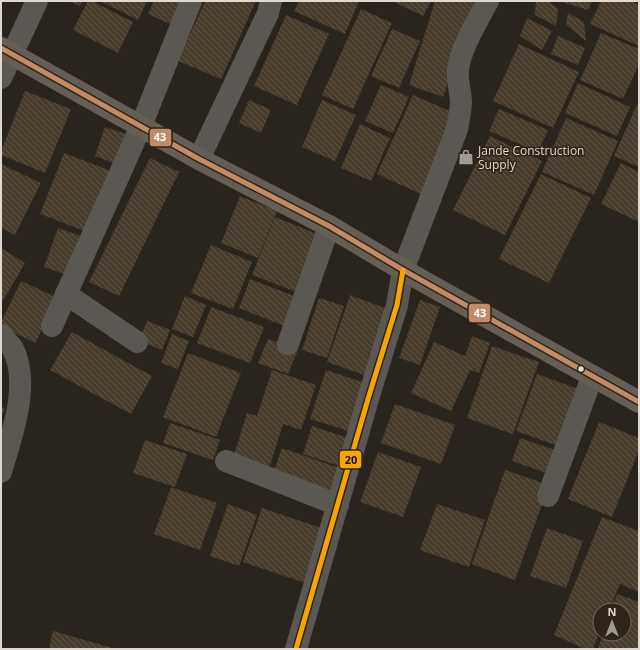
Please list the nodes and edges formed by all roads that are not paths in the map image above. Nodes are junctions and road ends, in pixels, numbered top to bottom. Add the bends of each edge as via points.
1 (37, 1) edge
2 (192, 1) edge
3 (271, 1) edge
4 (488, 1) edge
5 (7, 51) edge
6 (1, 78) edge
7 (141, 126) junction
8 (200, 159) junction
9 (329, 226) junction
10 (403, 270) junction
11 (66, 294) junction
12 (52, 326) dead end
13 (1, 335) edge
14 (137, 342) dead end
15 (288, 344) dead end
16 (592, 377) junction
17 (639, 402) edge
18 (226, 461) dead end
19 (1, 472) edge
20 (548, 496) dead end
21 (338, 505) junction
22 (296, 649) edge

1 - 5 street
2 - 7 street
3 - 8 street via 268,13
4 - 10 street via 461,55 458,69 461,100 457,129
5 - 6 street
5 - 7 main road
7 - 8 main road
7 - 11 street
8 - 9 main road
9 - 10 main road
9 - 15 street
10 - 16 main road
10 - 21 street via 397,305
11 - 12 street
11 - 14 street
13 - 19 street via 12,349 18,365 20,385
16 - 17 main road
16 - 20 street
18 - 21 street
21 - 22 street

